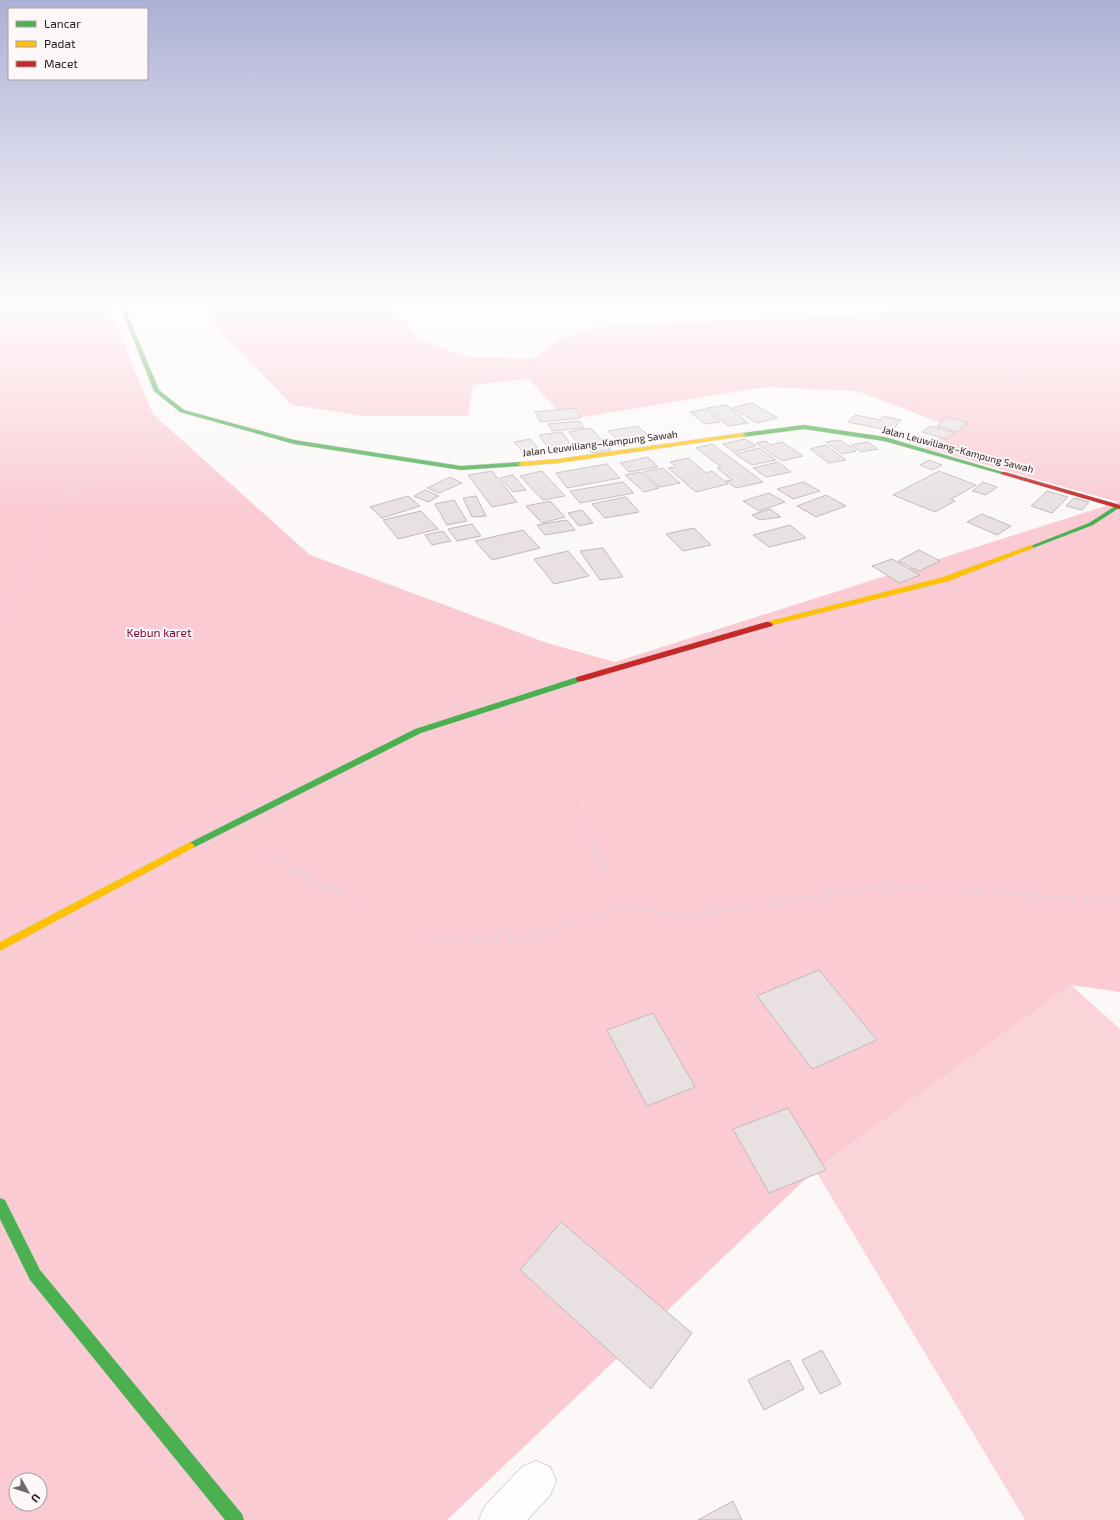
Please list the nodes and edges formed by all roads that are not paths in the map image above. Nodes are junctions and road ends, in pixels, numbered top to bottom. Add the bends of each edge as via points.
1 (149, 372) edge
2 (1118, 507) edge
3 (0, 947) edge
4 (0, 1205) edge
5 (536, 1481) dead end
6 (236, 1520) edge
7 (499, 1520) edge

1 - 2 main road, Jalan Leuwiliang–Kampung Sawah via 157,391 182,411 294,442 461,468 558,461 804,427 885,439
2 - 3 main road via 1091,524 946,579 800,615 580,679 418,731 216,832
4 - 6 main road via 35,1275
5 - 7 street

